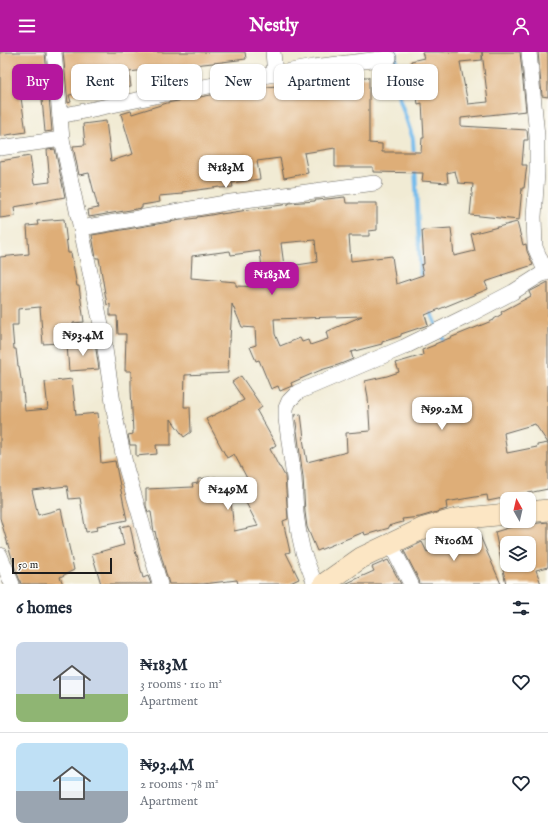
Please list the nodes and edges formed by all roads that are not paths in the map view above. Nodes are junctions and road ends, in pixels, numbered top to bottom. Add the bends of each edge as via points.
1 (54, 52) edge
2 (273, 52) edge
3 (529, 52) edge
4 (389, 58) dead end
5 (274, 64) edge
6 (338, 64) edge
7 (274, 74) edge
8 (60, 116) junction
9 (62, 139) junction
10 (0, 148) edge
11 (375, 183) dead end
12 (81, 228) junction
13 (547, 273) edge
14 (548, 510) edge
15 (536, 511) edge
16 (500, 515) edge
17 (390, 543) junction
18 (0, 555) edge
19 (12, 584) edge
20 (160, 584) edge
21 (315, 584) edge
22 (324, 584) edge
23 (411, 584) edge

1 - 8 street
2 - 5 street
3 - 13 street via 537,136 535,247
4 - 6 street
7 - 8 street
8 - 9 street
9 - 10 street
9 - 12 street
11 - 12 street via 230,202
12 - 20 street via 102,329 126,468
13 - 21 street via 404,347 298,392 289,401 286,419 296,513 303,552
14 - 15 street
16 - 17 street via 456,519 424,528
17 - 22 street via 361,558
17 - 23 street
18 - 19 street

